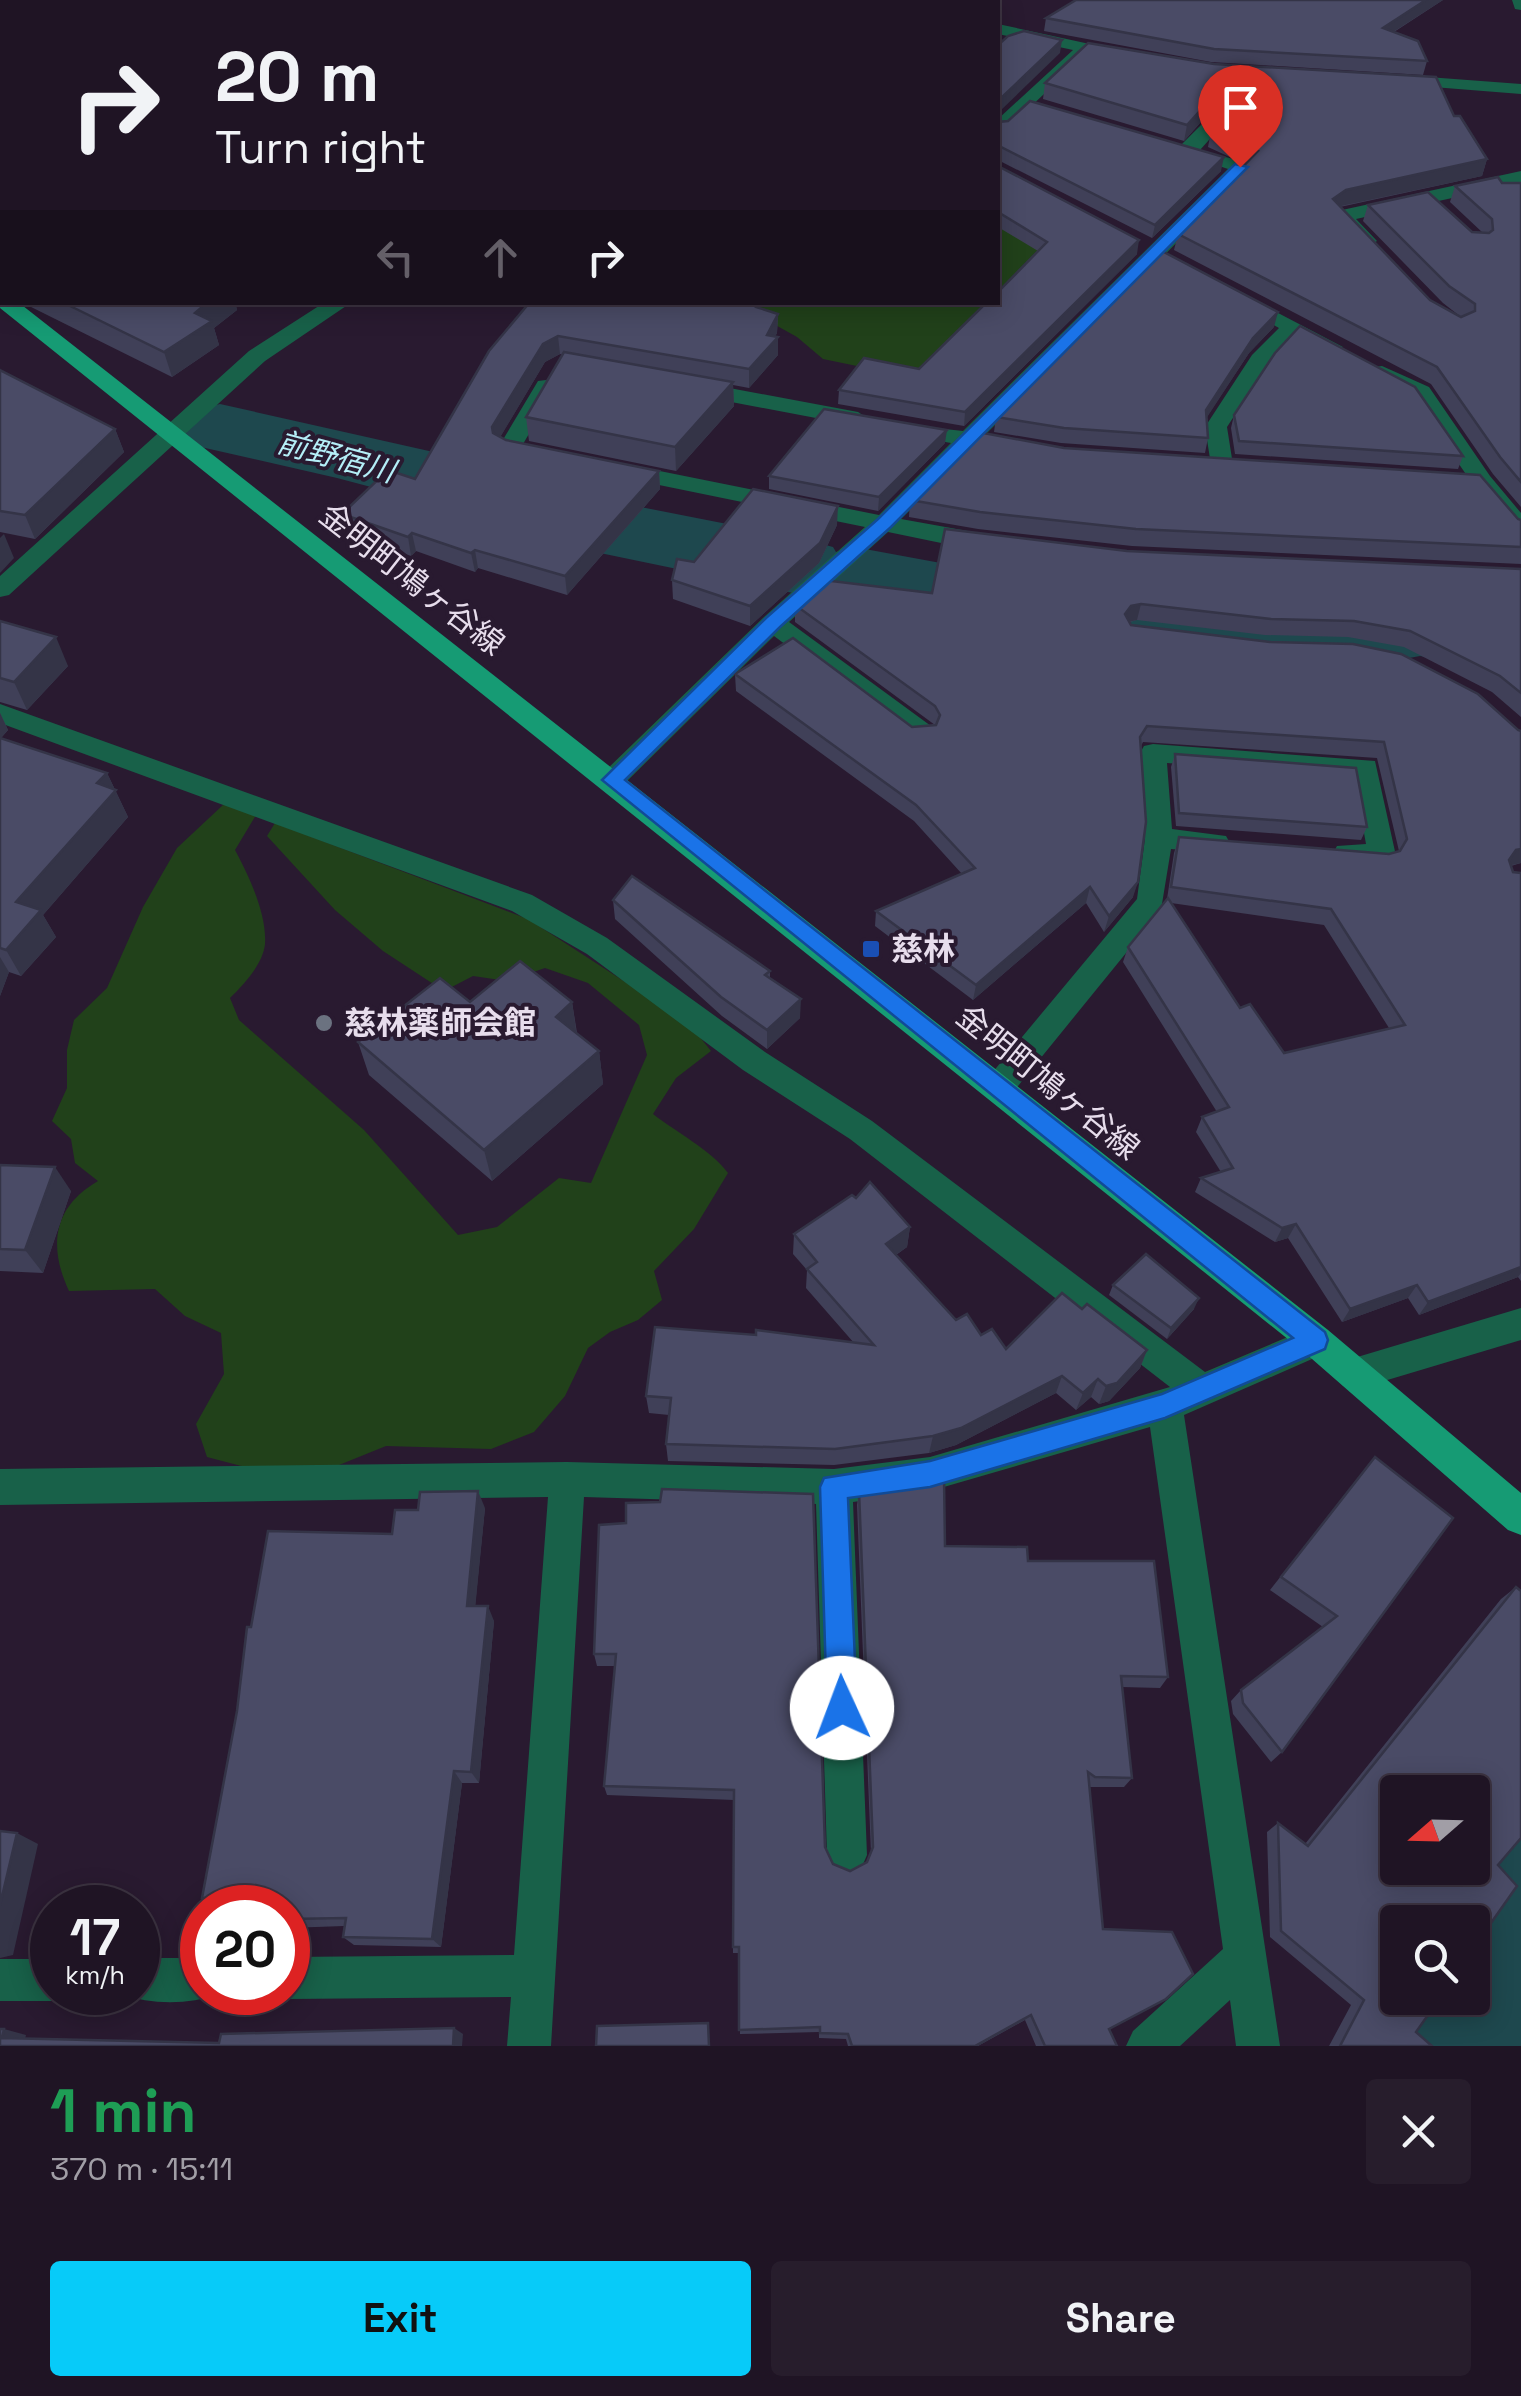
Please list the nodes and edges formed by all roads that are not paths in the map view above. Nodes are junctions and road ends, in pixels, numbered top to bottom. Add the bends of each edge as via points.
1 (1049, 17) edge
2 (1000, 29) edge
3 (1019, 34) junction
4 (1000, 45) edge
5 (1080, 49) junction
6 (1136, 58) edge
7 (1384, 80) edge
8 (1521, 89) edge
9 (1234, 103) edge
10 (1000, 127) edge
11 (1521, 178) edge
12 (1428, 198) junction
13 (1452, 220) edge
14 (1381, 256) edge
15 (1223, 290) edge
16 (8, 305) edge
17 (329, 305) edge
18 (304, 311) edge
19 (1292, 326) junction
20 (560, 364) edge
21 (675, 385) edge
22 (169, 433) junction
23 (965, 439) junction
24 (1042, 451) edge
25 (565, 459) edge
26 (1222, 465) edge
27 (603, 466) edge
28 (1445, 479) edge
29 (1500, 492) edge
30 (884, 523) junction
31 (1521, 528) edge
32 (1001, 542) edge
33 (14, 546) dead end
34 (40, 552) junction
35 (0, 589) edge
36 (773, 622) junction
37 (0, 713) edge
38 (922, 733) edge
39 (612, 780) junction
40 (1160, 838) junction
41 (1252, 846) edge
42 (1326, 852) edge
43 (998, 1088) junction
44 (1521, 1324) edge
45 (1316, 1340) junction
46 (1354, 1374) junction
47 (1201, 1390) junction
48 (1165, 1406) junction
49 (567, 1479) junction
50 (0, 1487) edge
51 (834, 1487) junction
52 (1521, 1517) edge
53 (847, 1855) dead end
54 (1245, 1958) junction
55 (532, 1976) junction
56 (310, 1978) edge
57 (0, 1980) edge
58 (30, 1980) edge
59 (529, 2046) edge
60 (1148, 2046) edge
61 (1258, 2046) edge

1 - 3 street
2 - 3 street
3 - 4 street
3 - 5 street
5 - 6 street
5 - 10 street via 1035,106
7 - 8 street
9 - 23 street via 1179,150 1240,167
11 - 12 street
12 - 13 street
12 - 14 street via 1342,216
15 - 19 street
16 - 22 main road, 金明町鳩ヶ谷線
17 - 18 street
18 - 22 street
19 - 26 street via 1260,360 1216,427
19 - 29 street via 1420,392
20 - 25 street via 509,448
21 - 23 street
22 - 34 street
22 - 39 main road, 金明町鳩ヶ谷線
23 - 24 street
23 - 30 street
27 - 30 street
28 - 29 street
29 - 31 street
30 - 32 street
30 - 36 street
33 - 34 street
34 - 35 street
36 - 38 street
36 - 39 street
37 - 47 street via 522,903 597,946 861,1130
39 - 43 main road, 金明町鳩ヶ谷線
40 - 41 street
40 - 42 street via 1153,753 1366,768 1382,856
40 - 43 street via 1151,902
43 - 45 main road, 金明町鳩ヶ谷線
44 - 46 street
45 - 46 main road, 金明町鳩ヶ谷線
45 - 47 street
46 - 52 main road, 金明町鳩ヶ谷線
47 - 48 street
48 - 51 street via 930,1474
48 - 54 street
49 - 50 street
49 - 51 street
49 - 55 street
51 - 53 street
54 - 60 street
54 - 61 street
55 - 56 street
55 - 59 street
57 - 58 street

